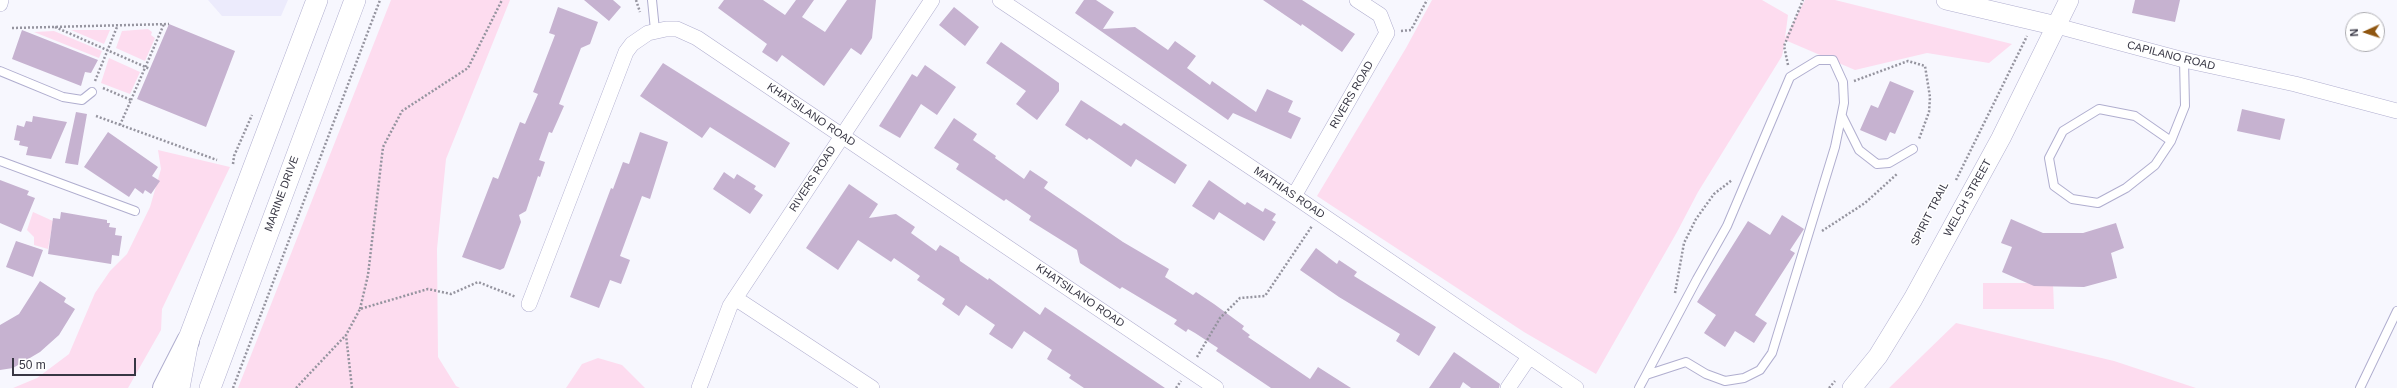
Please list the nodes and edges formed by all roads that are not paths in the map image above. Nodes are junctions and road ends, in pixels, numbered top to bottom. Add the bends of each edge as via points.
1 (0, 0) edge
2 (317, 0) edge
3 (355, 0) edge
4 (652, 0) edge
5 (932, 0) edge
6 (1000, 0) edge
7 (1357, 0) edge
8 (1946, 0) edge
9 (2069, 0) edge
10 (0, 4) edge
11 (2057, 26) junction
12 (655, 30) junction
13 (2184, 60) junction
14 (0, 71) edge
15 (92, 92) dead end
16 (2397, 111) edge
17 (1842, 116) junction
18 (841, 135) junction
19 (2171, 140) junction
20 (1913, 149) road end
21 (0, 161) edge
22 (1294, 196) junction
23 (135, 211) dead end
24 (735, 298) junction
25 (529, 304) road end
26 (2397, 311) edge
27 (188, 341) junction
28 (1529, 357) junction
29 (1646, 375) junction
30 (1846, 383) edge
31 (164, 388) edge
32 (179, 388) edge
33 (210, 388) edge
34 (699, 388) edge
35 (872, 388) edge
36 (1216, 388) edge
37 (1508, 388) edge
38 (1576, 388) edge
39 (1639, 388) edge
40 (2360, 388) edge

1 - 10 street
2 - 27 main road
3 - 33 main road, MARINE DRIVE
4 - 12 lane
5 - 18 street, RIVERS ROAD
6 - 22 street, MATHIAS ROAD
7 - 22 street, RIVERS ROAD via 1380,15 1387,33
8 - 11 street, CAPILANO ROAD
9 - 11 street, WELCH STREET
11 - 13 street, CAPILANO ROAD
11 - 30 street, WELCH STREET via 2001,138 1914,299 1882,350
12 - 18 street, KHATSILANO ROAD via 666,28 687,32
12 - 25 street via 632,44 621,61
13 - 16 street, CAPILANO ROAD via 2295,84
13 - 19 lane via 2185,106
14 - 15 lane via 63,96 82,100
17 - 20 lane via 1859,150 1877,164 1889,163
17 - 29 lane via 1835,147 1772,353 1760,370 1744,378 1725,380 1706,374 1686,362
17 - 29 lane via 1843,84 1833,60 1818,60 1790,77 1727,226
18 - 24 street, RIVERS ROAD
18 - 36 street, KHATSILANO ROAD
19 - 19 lane via 2135,116 2099,109 2063,131 2049,158 2054,186 2072,199 2098,203 2126,188 2155,165
21 - 23 lane
22 - 28 street, MATHIAS ROAD
24 - 34 street, RIVERS ROAD
24 - 35 street
26 - 40 lane
27 - 31 highway
27 - 32 main road
28 - 37 street
28 - 38 street, MATHIAS ROAD
29 - 39 lane

